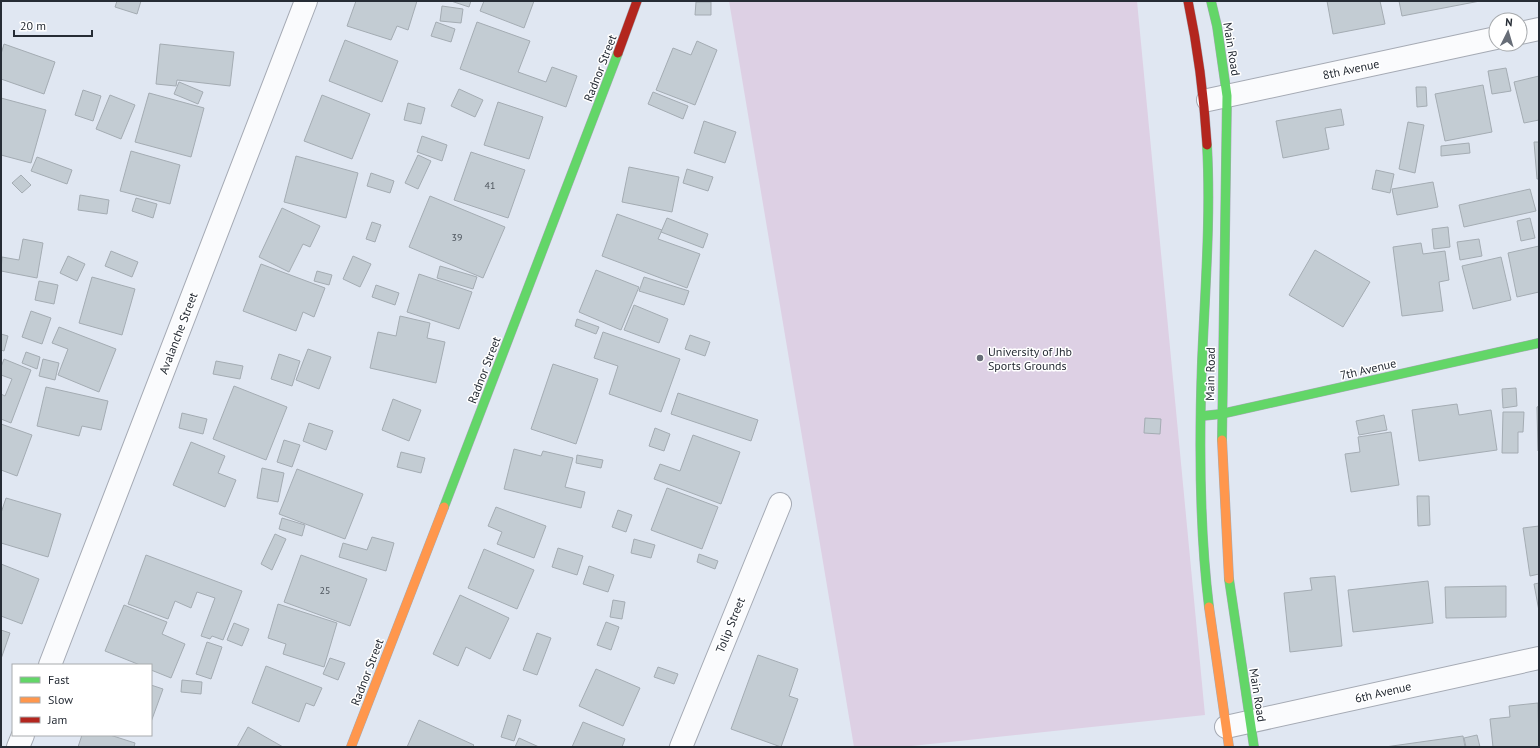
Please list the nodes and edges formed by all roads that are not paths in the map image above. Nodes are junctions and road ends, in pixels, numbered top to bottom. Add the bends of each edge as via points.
1 (306, 1) edge
2 (637, 1) edge
3 (1188, 1) edge
4 (1211, 1) edge
5 (1539, 29) edge
6 (1528, 31) edge
7 (1488, 40) edge
8 (1227, 96) junction
9 (1205, 100) junction
10 (1539, 343) edge
11 (1221, 414) junction
12 (1201, 416) junction
13 (780, 504) dead end
14 (1539, 658) edge
15 (50, 664) edge
16 (1250, 722) junction
17 (23, 736) edge
18 (1228, 737) edge
19 (18, 747) edge
20 (351, 747) edge
21 (681, 747) edge
22 (1254, 747) edge

1 - 15 street, Avalanche Street
2 - 20 main road, Radnor Street
3 - 9 main road, Main Road
4 - 8 main road, Main Road
5 - 6 street
7 - 8 street, 8th Avenue
8 - 9 street, 8th Avenue
8 - 11 main road, Main Road
9 - 12 main road, Main Road via 1207,214
10 - 11 main road, 7th Avenue
11 - 12 main road, 7th Avenue
11 - 16 main road, Main Road via 1229,581
12 - 18 main road, Main Road via 1203,542
13 - 21 street, Tolip Street
14 - 16 street, 6th Avenue
16 - 18 street, 6th Avenue
16 - 22 main road, Main Road
17 - 19 street

